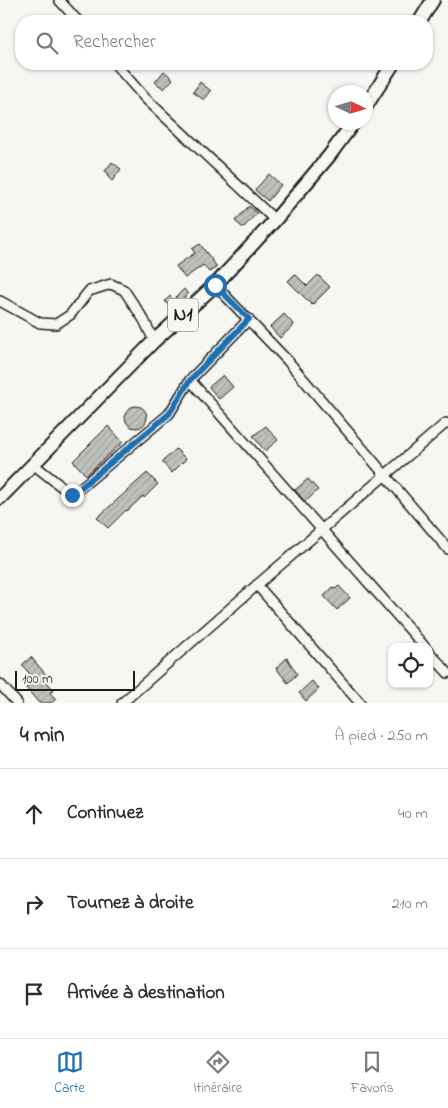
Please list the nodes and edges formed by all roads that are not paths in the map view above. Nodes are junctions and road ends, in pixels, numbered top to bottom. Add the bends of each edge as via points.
1 (59, 0) edge
2 (432, 0) edge
3 (73, 15) edge
4 (423, 15) edge
5 (120, 70) edge
6 (389, 70) edge
7 (373, 95) edge
8 (348, 130) edge
9 (275, 220) junction
10 (215, 285) junction
11 (0, 301) edge
12 (249, 319) junction
13 (154, 341) junction
14 (190, 380) junction
15 (448, 424) edge
16 (33, 464) junction
17 (384, 475) junction
18 (0, 498) edge
19 (322, 528) junction
20 (448, 549) edge
21 (257, 584) junction
22 (422, 643) edge
23 (433, 656) edge
24 (448, 673) edge
25 (0, 684) edge
26 (17, 703) edge
27 (122, 703) edge
28 (360, 703) edge

1 - 3 street
2 - 4 highway
5 - 9 street via 145,98
6 - 7 highway
8 - 9 highway, N1
9 - 10 highway, N1
10 - 12 street
10 - 13 highway, N1
11 - 13 street via 40,323 56,324 70,315 89,291 111,284 124,290
12 - 14 street
12 - 17 street
13 - 16 highway, N1
14 - 16 street via 169,414 72,495
14 - 19 street
15 - 17 street
16 - 18 highway, N1
17 - 19 street
17 - 20 street
19 - 21 street
19 - 22 street
21 - 27 street
21 - 28 street
23 - 24 street
25 - 26 street

